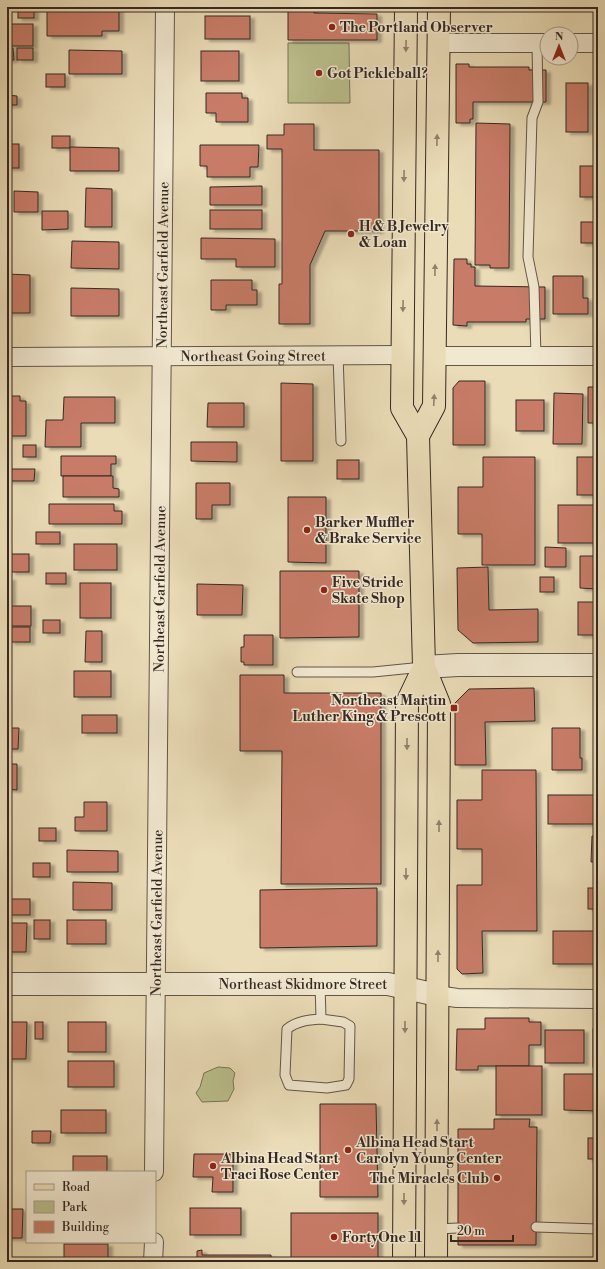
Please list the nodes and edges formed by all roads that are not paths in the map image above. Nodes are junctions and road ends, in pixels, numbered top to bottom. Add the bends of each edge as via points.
1 (165, 7) edge
2 (406, 7) edge
3 (439, 7) edge
4 (438, 43) junction
5 (539, 43) edge
6 (579, 43) edge
7 (598, 43) edge
8 (540, 66) edge
9 (402, 355) junction
10 (160, 356) junction
11 (338, 356) junction
12 (434, 356) junction
13 (536, 356) junction
14 (598, 356) edge
15 (7, 357) edge
16 (418, 436) junction
17 (341, 441) dead end
18 (598, 665) edge
19 (424, 667) junction
20 (297, 672) dead end
21 (320, 983) junction
22 (7, 984) edge
23 (154, 984) junction
24 (405, 988) junction
25 (437, 994) junction
26 (598, 1000) edge
27 (321, 1019) junction
28 (154, 1171) edge
29 (536, 1227) dead end
30 (458, 1228) dead end
31 (436, 1229) junction
32 (598, 1229) edge
33 (154, 1243) edge
34 (153, 1262) edge
35 (404, 1262) edge
36 (436, 1262) edge

1 - 10 street, Northeast Garfield Avenue
2 -> 9 main road
3 - 4 main road
4 - 5 street
12 -> 4 main road
6 - 7 street
8 - 13 lane via 538,102 532,118 528,257 534,295
9 - 11 street, Northeast Going Street
9 - 16 main road via 402,408
10 - 11 street, Northeast Going Street
10 - 15 street, Northeast Going Street
10 - 23 street, Northeast Garfield Avenue
11 - 17 lane
12 - 13 street
16 -> 12 main road via 434,406
13 - 14 street
16 - 19 main road
18 - 19 street
19 - 20 lane via 373,672
19 -> 24 main road via 407,703
25 -> 19 main road via 439,704
21 - 23 street, Northeast Skidmore Street
21 - 24 street, Northeast Skidmore Street via 388,984
21 - 27 lane
22 - 23 street, Northeast Skidmore Street
23 - 28 street, Northeast Garfield Avenue
24 - 25 street, Northeast Skidmore Street
24 -> 35 main road
25 - 26 street, Northeast Skidmore Street via 457,998
31 -> 25 main road
27 - 27 lane via 294,1024 287,1029 285,1075 290,1085 327,1088 346,1085 349,1079 350,1026 343,1022
29 - 32 lane
30 - 31 lane
31 - 36 main road
33 - 34 street

